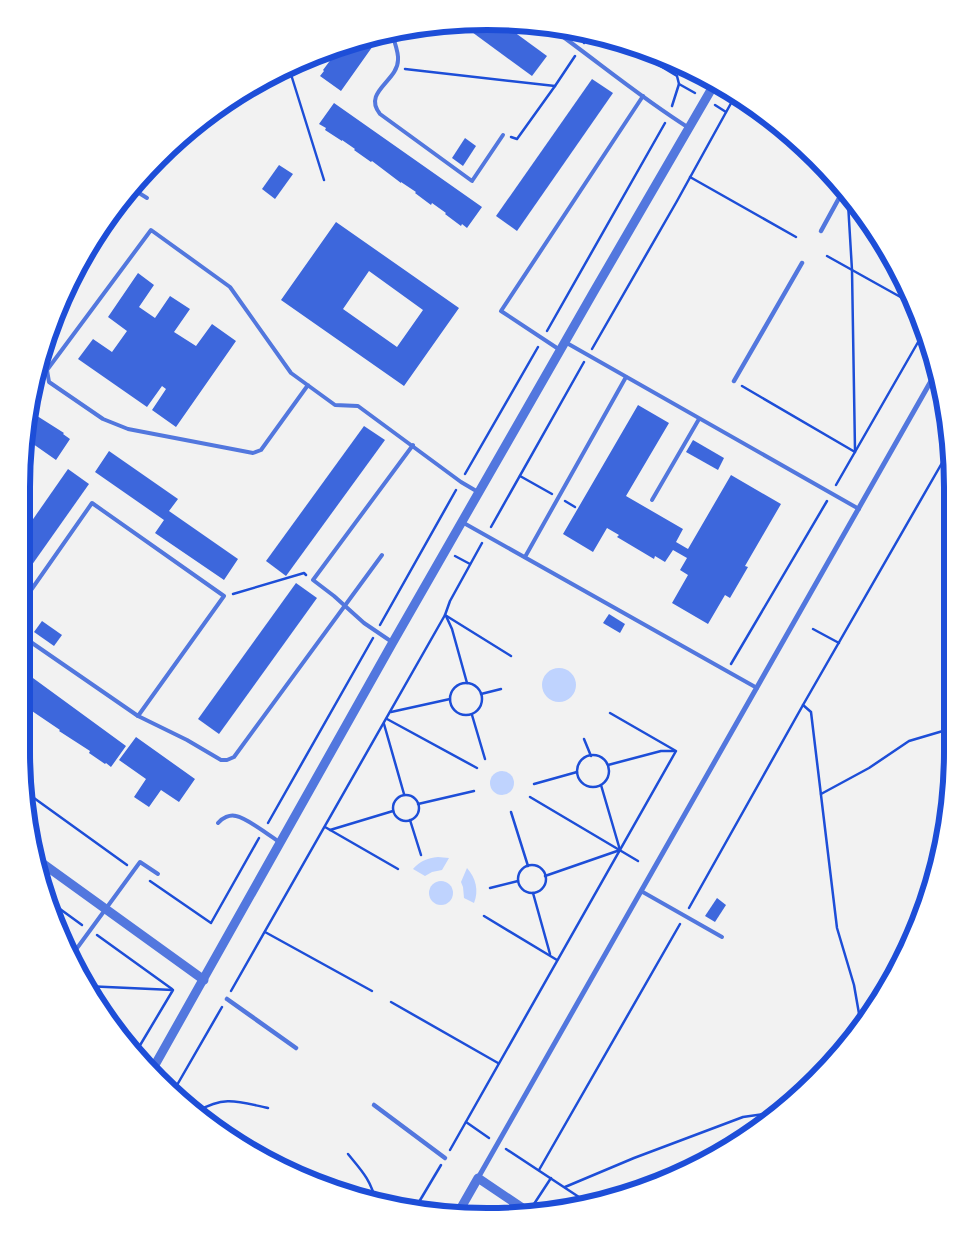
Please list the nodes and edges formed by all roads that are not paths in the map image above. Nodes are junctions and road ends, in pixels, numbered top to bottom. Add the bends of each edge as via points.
1 (564, 37) edge
2 (394, 40) edge
3 (712, 89) edge
4 (643, 96) junction
5 (689, 128) junction
6 (503, 135) road end
7 (138, 192) edge
8 (840, 197) edge
9 (146, 198) dead end
10 (821, 231) dead end
11 (802, 263) dead end
12 (563, 346) junction
13 (626, 377) junction
14 (734, 381) road end
15 (931, 381) edge
16 (308, 385) junction
17 (699, 419) junction
18 (413, 445) junction
19 (479, 493) junction
20 (652, 500) dead end
21 (859, 509) junction
22 (462, 522) junction
23 (382, 555) dead end
24 (525, 557) junction
25 (30, 592) edge
26 (345, 606) junction
27 (30, 642) edge
28 (393, 642) junction
29 (757, 688) junction
30 (138, 716) junction
31 (218, 823) dead end
32 (281, 843) junction
33 (45, 865) edge
34 (158, 874) dead end
35 (641, 891) junction
36 (106, 909) junction
37 (722, 938) dead end
38 (76, 950) edge
39 (204, 980) junction
40 (227, 999) road end
41 (296, 1048) dead end
42 (155, 1065) edge
43 (374, 1105) dead end
44 (445, 1158) road end
45 (478, 1178) junction
46 (461, 1207) edge
47 (521, 1207) edge

1 - 4 lane
2 - 6 lane via 398,60 375,98 374,104 380,114 472,181
3 - 5 street
4 - 5 lane
4 - 12 lane via 501,311
5 - 12 street
7 - 9 lane
8 - 10 street
11 - 14 street
12 - 13 lane via 588,355
12 - 19 street
13 - 17 lane
13 - 24 lane
15 - 21 street
16 - 16 lane via 261,450 253,453 128,429 103,418 49,382 47,370 151,230 230,287 291,373
16 - 18 lane via 335,404 358,406
17 - 20 lane
17 - 21 lane
18 - 19 lane
18 - 26 lane via 313,580
19 - 22 street
21 - 29 street
22 - 24 lane
22 - 28 street
23 - 26 lane
24 - 29 lane
25 - 30 lane via 92,503 224,596
26 - 28 lane
26 - 30 lane via 234,757 221,760
27 - 30 lane
28 - 32 street
29 - 35 street
31 - 32 lane via 235,815
32 - 39 street
33 - 36 street
34 - 36 lane via 140,862
35 - 37 lane
35 - 45 street
36 - 38 lane
36 - 39 street
39 - 42 street
40 - 41 street
43 - 44 street
45 - 46 street
45 - 47 street

